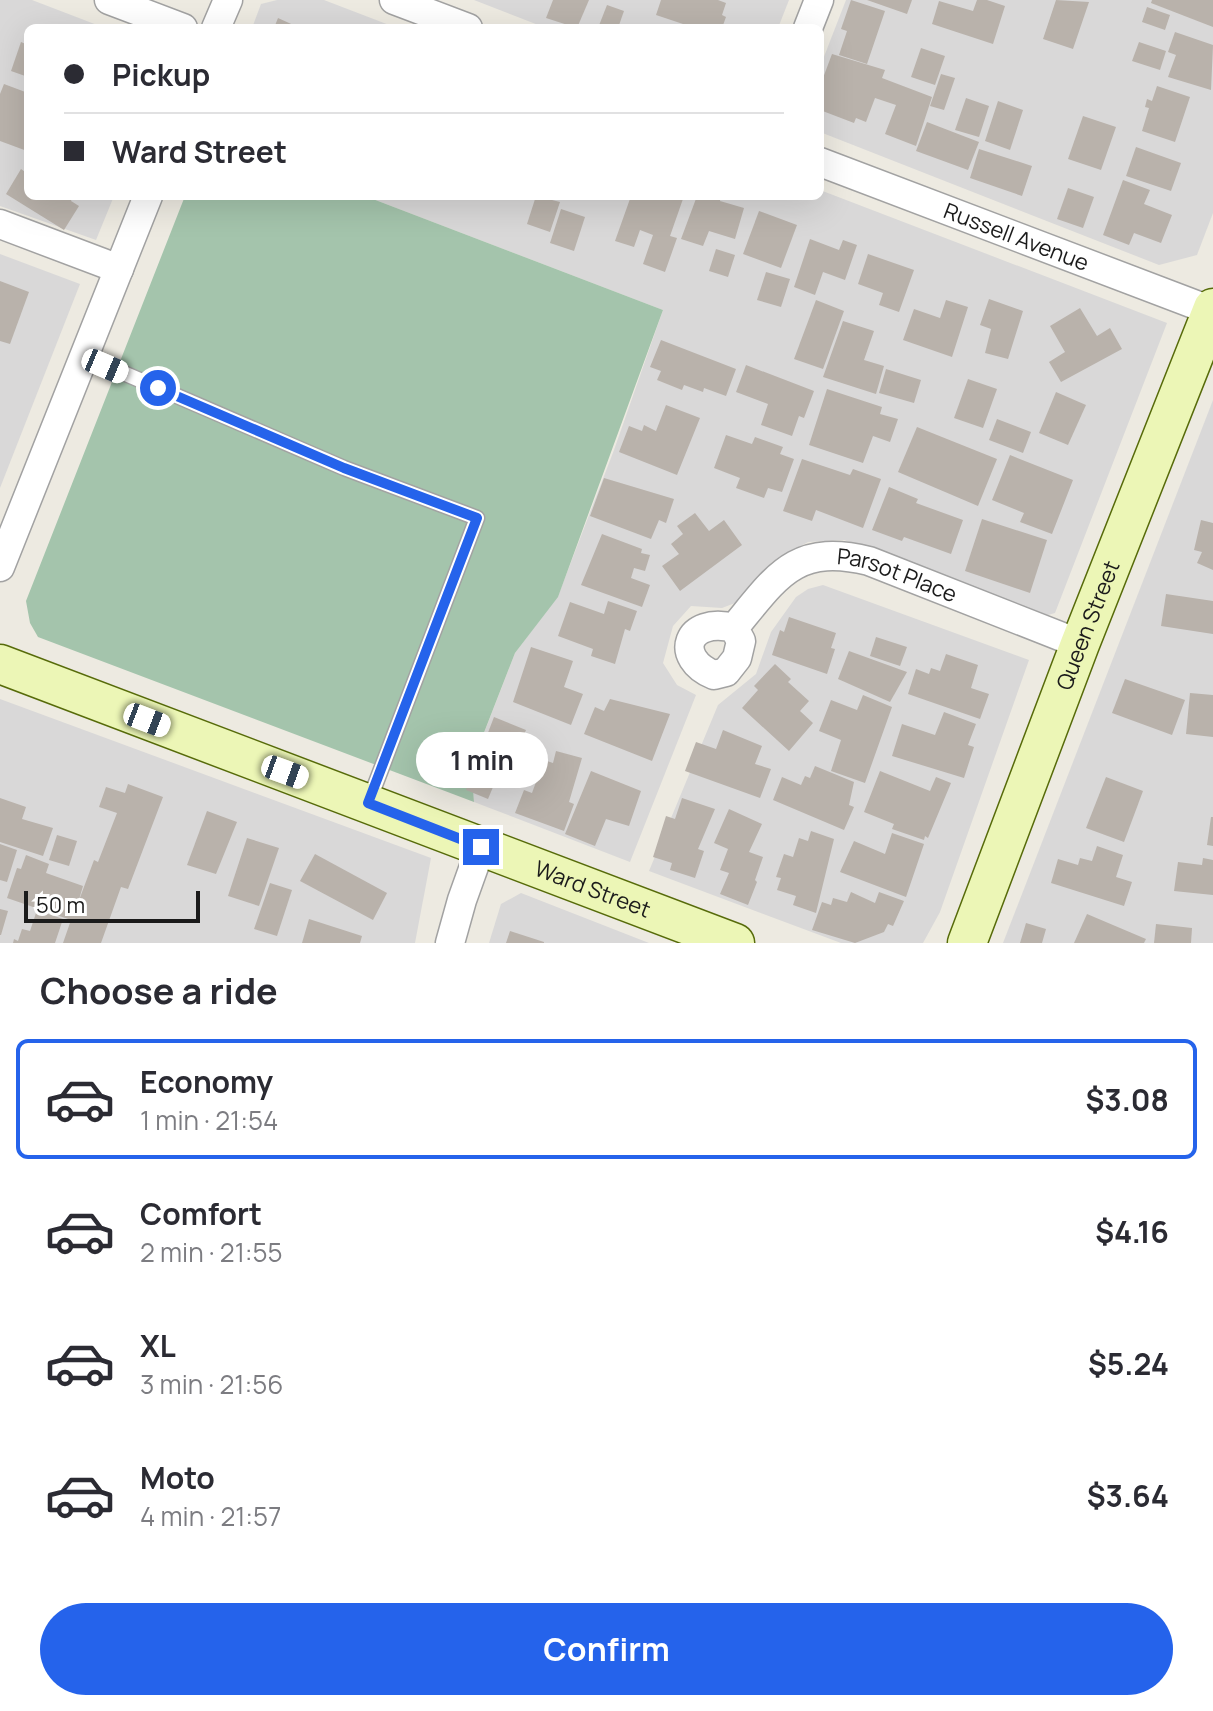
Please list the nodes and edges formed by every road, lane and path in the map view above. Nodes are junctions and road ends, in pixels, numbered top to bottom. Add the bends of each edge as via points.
1 (109, 0) edge
2 (228, 0) edge
3 (394, 0) edge
4 (819, 0) edge
5 (172, 24) edge
6 (218, 24) edge
7 (457, 24) edge
8 (810, 24) edge
9 (824, 164) edge
10 (146, 200) edge
11 (0, 224) edge
12 (119, 269) junction
13 (1212, 310) edge
14 (84, 356) junction
15 (0, 567) edge
16 (734, 628) dead end
17 (1080, 644) junction
18 (0, 664) edge
19 (368, 803) junction
20 (481, 847) junction
21 (450, 943) edge
22 (735, 943) edge
23 (967, 943) edge

1 - 5 street
2 - 6 street
3 - 7 street
4 - 8 street
9 - 13 street, Russell Avenue
10 - 12 street
11 - 12 street
12 - 14 street
13 - 17 street, Queen Street
14 - 15 street
14 - 19 lane via 344,468 477,518
16 - 17 street, Parsot Place via 790,566 843,555
17 - 23 street, Queen Street
18 - 19 street, Ward Street
19 - 20 street, Ward Street
20 - 21 street
20 - 22 street, Ward Street

